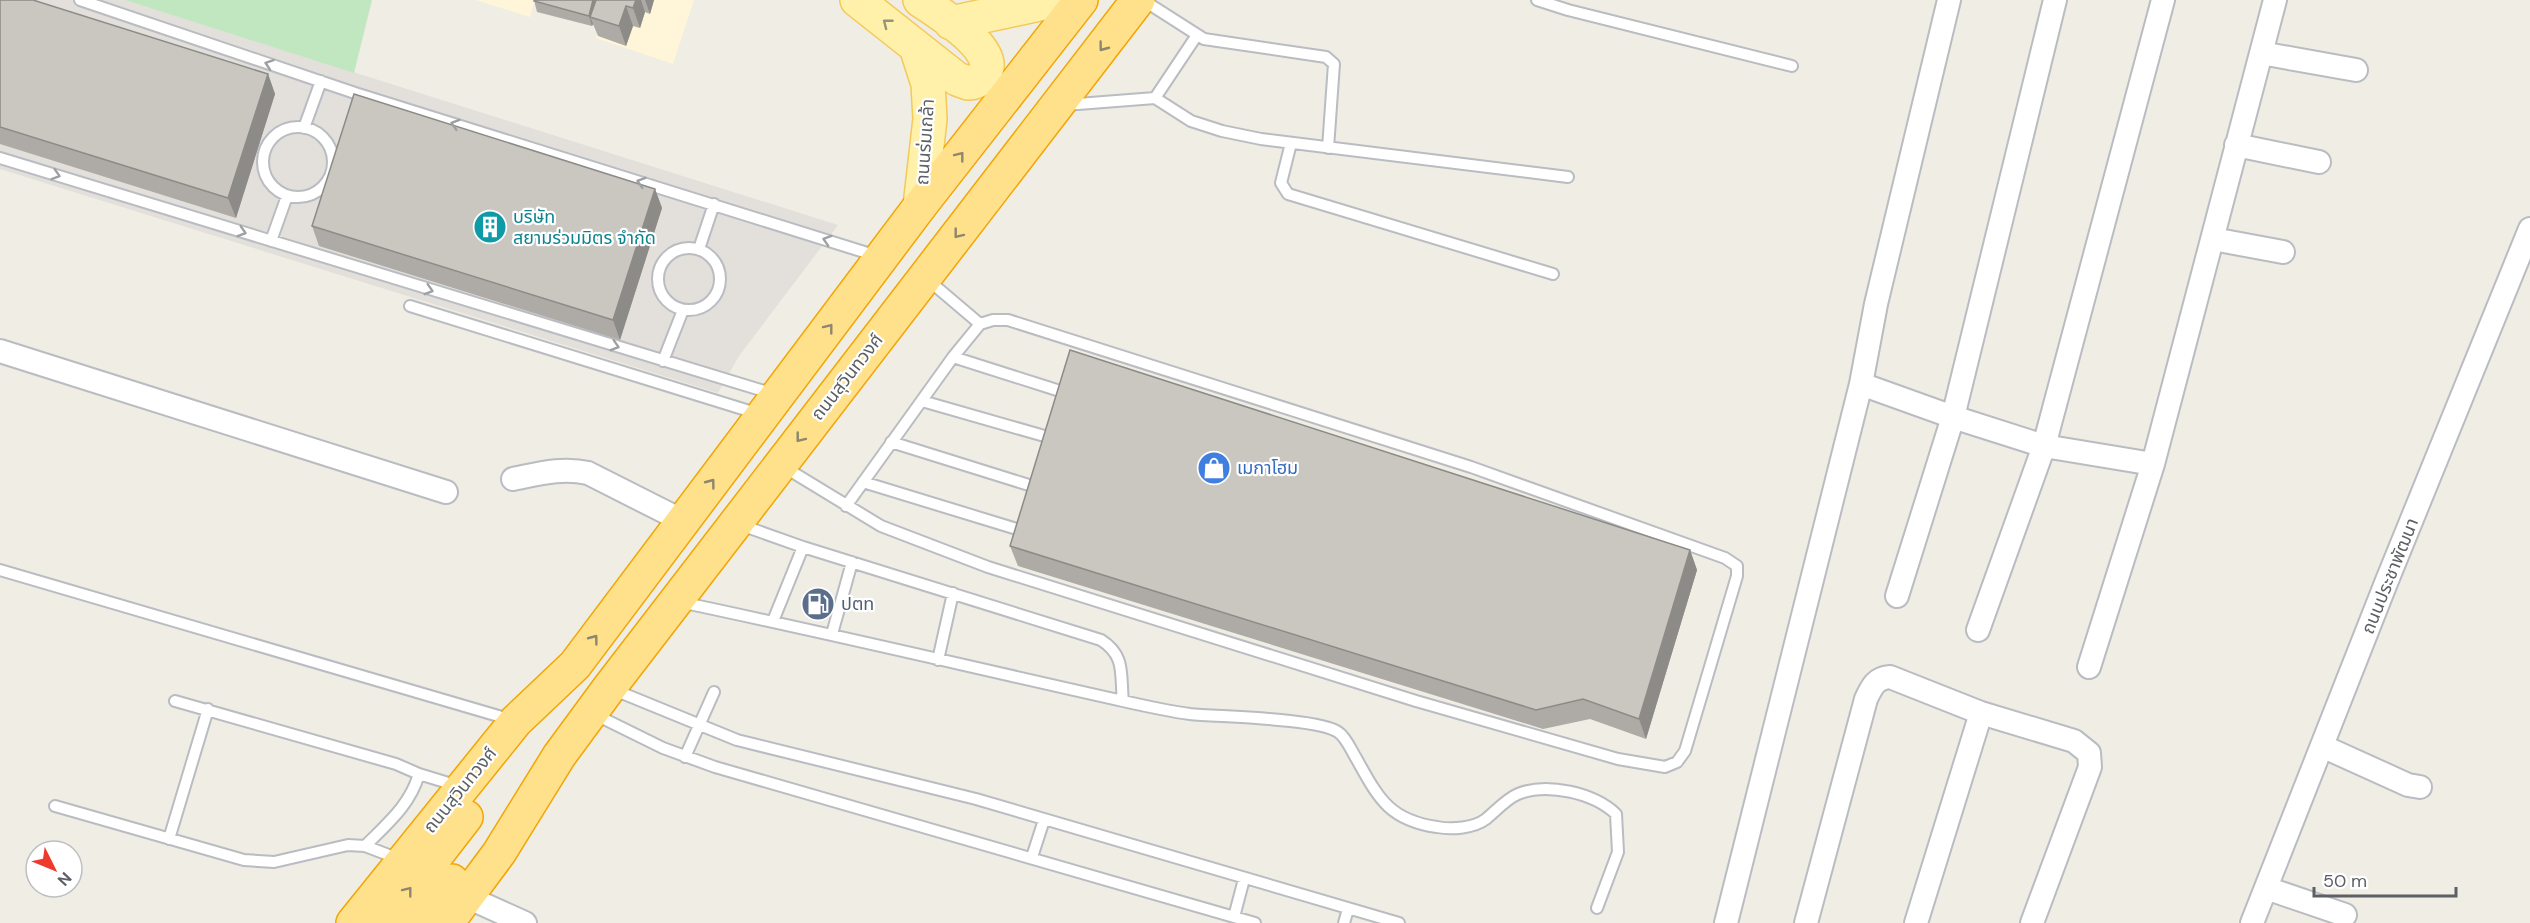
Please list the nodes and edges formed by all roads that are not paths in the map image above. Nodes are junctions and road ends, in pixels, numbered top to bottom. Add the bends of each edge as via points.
1 (80, 0) edge
2 (857, 0) edge
3 (920, 0) edge
4 (1058, 0) edge
5 (1081, 0) edge
6 (1140, 0) edge
7 (1537, 0) edge
8 (1949, 0) edge
9 (2055, 0) edge
10 (2163, 0) edge
11 (2275, 0) edge
12 (951, 23) junction
13 (1197, 35) junction
14 (916, 47) junction
15 (2261, 53) junction
16 (1792, 66) dead end
17 (2356, 70) dead end
18 (321, 81) junction
19 (1155, 98) junction
20 (1058, 105) junction
21 (304, 128) junction
22 (1291, 143) junction
23 (2236, 145) junction
24 (1328, 148) junction
25 (0, 158) edge
26 (2319, 162) dead end
27 (1568, 177) dead end
28 (287, 196) junction
29 (714, 204) junction
30 (920, 206) junction
31 (2530, 229) edge
32 (2213, 239) junction
33 (271, 241) junction
34 (699, 249) junction
35 (2283, 252) dead end
36 (883, 258) junction
37 (1553, 274) dead end
38 (925, 277) junction
39 (410, 306) dead end
40 (683, 310) junction
41 (980, 324) junction
42 (0, 351) edge
43 (953, 357) junction
44 (663, 361) junction
45 (1861, 384) junction
46 (1060, 391) edge
47 (922, 401) junction
48 (770, 405) junction
49 (1953, 417) junction
50 (1048, 437) edge
51 (891, 442) junction
52 (2044, 446) junction
53 (2153, 464) junction
54 (780, 465) junction
55 (513, 479) dead end
56 (863, 482) junction
57 (1032, 486) edge
58 (446, 492) dead end
59 (846, 506) junction
60 (683, 521) junction
61 (735, 522) junction
62 (1020, 530) edge
63 (803, 547) junction
64 (852, 562) junction
65 (0, 570) edge
66 (953, 594) junction
67 (1897, 596) dead end
68 (676, 601) junction
69 (773, 621) junction
70 (1978, 630) dead end
71 (832, 634) junction
72 (938, 660) junction
73 (575, 664) junction
74 (2089, 667) dead end
75 (714, 692) dead end
76 (175, 701) dead end
77 (600, 701) junction
78 (1123, 701) junction
79 (208, 710) junction
80 (1981, 713) junction
81 (516, 721) junction
82 (700, 726) junction
83 (2322, 746) junction
84 (685, 758) junction
85 (418, 774) junction
86 (462, 787) junction
87 (2420, 788) dead end
88 (55, 806) dead end
89 (1044, 820) junction
90 (169, 839) junction
91 (365, 846) junction
92 (1032, 857) junction
93 (440, 873) junction
94 (1244, 879) junction
95 (2266, 888) junction
96 (1597, 908) dead end
97 (1348, 909) junction
98 (2345, 915) dead end
99 (1233, 917) junction
100 (353, 923) edge
101 (384, 923) edge
102 (420, 923) edge
103 (447, 923) edge
104 (525, 923) edge
105 (1255, 923) edge
106 (1344, 923) edge
107 (1399, 923) edge
108 (1726, 923) edge
109 (1806, 923) edge
110 (1916, 923) edge
111 (2032, 923) edge
112 (2252, 923) edge

18 -> 1 lane
14 -> 2 main road
3 - 12 main road
4 - 12 main road
30 -> 5 highway, ถนนสุวินทวงศ์
6 - 13 lane
6 -> 20 highway, ถนนสุวินทวงศ์
7 - 16 lane
8 - 45 street via 1876,304
9 - 49 street
10 - 52 street
11 - 15 street
12 - 14 main road via 986,55 987,68 979,80 963,82
13 - 19 lane
13 - 24 lane via 1330,59 1334,64
14 - 30 main road, ถนนร่มเกล้า via 928,84 930,119
15 - 17 street
15 - 23 street
18 - 21 lane
29 -> 18 lane
19 - 20 lane
19 - 22 lane via 1191,121
20 -> 38 highway, ถนนสุวินทวงศ์
21 - 28 lane via 288,128 265,151 263,162 270,183
21 - 28 lane via 328,143 333,167 322,188 311,195
22 - 24 lane
22 - 37 lane via 1281,183 1288,194
23 - 26 street
23 - 32 street
24 - 27 lane
25 -> 33 lane
28 - 33 lane
29 - 34 lane
36 -> 29 lane
30 - 36 highway, ถนนสุวินทวงศ์
31 - 83 street, ถนนประชาพัฒนา
32 - 35 street
32 - 53 street
33 -> 44 lane
34 - 40 lane via 719,269 719,288 708,303
34 - 40 lane via 679,249 662,261 658,271 659,291 665,300
48 -> 36 highway, ถนนสุวินทวงศ์
38 - 41 lane
38 -> 54 highway, ถนนสุวินทวงศ์
39 - 48 lane
40 - 44 lane
41 - 43 lane
41 - 59 lane via 1008,320 1091,346 1471,467 1725,558 1737,566 1737,576 1685,751 1677,762 1665,767 1618,759 1416,701 988,567 907,538
42 - 58 street
43 - 46 lane
43 - 47 lane
44 - 48 lane
45 - 49 street
45 - 108 street
47 - 50 lane
47 - 51 lane
60 -> 48 highway, ถนนสุวินทวงศ์
49 - 52 street
49 - 67 street
51 - 56 lane
51 - 57 lane
52 - 53 street
52 - 70 street
53 - 74 street
54 - 59 lane
54 - 61 highway, ถนนสุวินทวงศ์
55 - 60 street via 553,471 588,473
56 - 59 lane
56 - 62 lane
73 -> 60 highway, ถนนสุวินทวงศ์
61 - 63 lane
61 - 68 highway, ถนนสุวินทวงศ์
63 - 64 lane
63 - 69 lane
64 - 66 lane
64 - 71 lane
65 - 81 lane
66 - 72 lane
66 - 78 lane via 1101,640 1119,657
68 - 69 lane
68 - 77 highway, ถนนสุวินทวงศ์
69 - 71 lane
71 - 72 lane
72 - 78 lane
73 - 81 highway, ถนนสุวินทวงศ์
73 - 93 highway, ถนนสุวินทวงศ์
75 - 82 lane
76 - 79 lane
77 - 82 lane
77 - 84 lane
77 - 93 highway, ถนนสุวินทวงศ์ via 559,756 499,822
78 - 96 lane via 1189,714 1317,725 1338,731 1378,797 1393,812 1437,827 1458,828 1483,822 1517,794 1539,789 1577,794 1607,806 1616,814 1618,852
79 - 85 lane via 396,764
79 - 90 lane
80 - 109 street via 1890,677 1872,685
80 - 110 street
80 - 111 street via 2074,741 2089,753 2090,768
81 - 86 highway, ถนนสุวินทวงศ์
82 - 84 lane
82 - 89 lane via 737,740
83 - 87 street
83 - 95 street, ถนนประชาพัฒนา
84 - 92 lane
85 - 86 lane
85 - 91 lane via 407,802
86 - 93 highway, ถนนสุวินทวงศ์
88 - 90 lane
89 - 92 lane
89 - 94 lane
90 - 91 lane via 244,860 274,862 348,845
91 - 93 lane
92 - 99 lane
93 - 100 highway, ถนนสุวินทวงศ์
101 -> 93 highway, ถนนสุวินทวงศ์
93 - 102 highway, ถนนสุวินทวงศ์
93 - 103 highway, ถนนสุวินทวงศ์
93 - 104 street
94 - 97 lane
94 - 99 lane
95 - 98 street
95 - 112 street, ถนนประชาพัฒนา
97 - 106 lane
97 - 107 lane
99 - 105 lane

